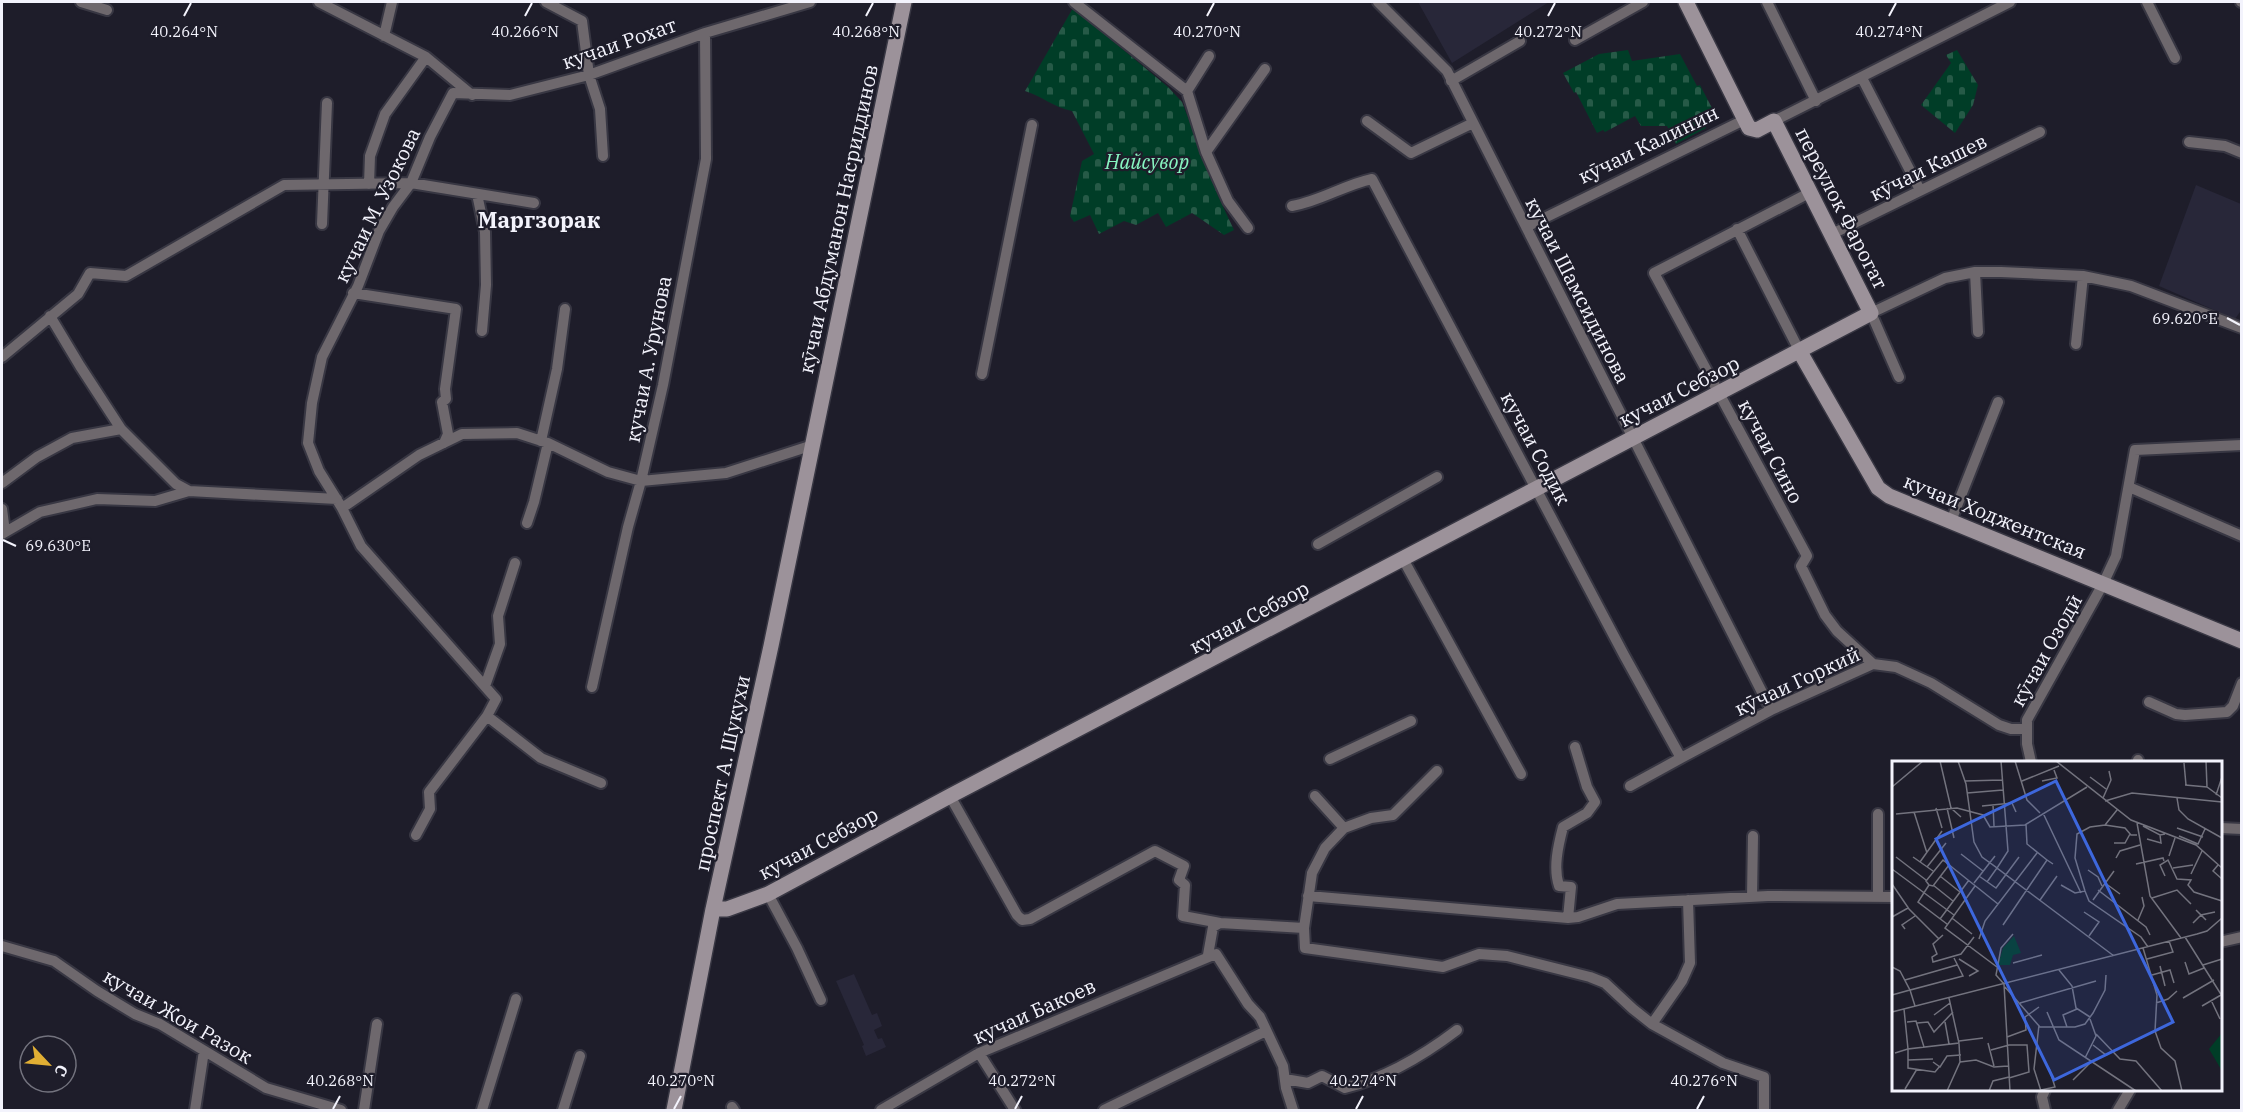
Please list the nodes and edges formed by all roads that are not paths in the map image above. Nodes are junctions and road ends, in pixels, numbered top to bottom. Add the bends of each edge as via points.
1 (81, 2) edge
2 (320, 2) edge
3 (392, 2) edge
4 (546, 2) edge
5 (810, 2) edge
6 (904, 2) edge
7 (1074, 2) edge
8 (1378, 2) edge
9 (1643, 2) edge
10 (1686, 2) edge
11 (1767, 2) edge
12 (2147, 2) edge
13 (2003, 3) edge
14 (107, 10) dead end
15 (705, 33) junction
16 (384, 36) junction
17 (1575, 40) dead end
18 (1520, 41) dead end
19 (1209, 56) dead end
20 (426, 57) junction
21 (2175, 58) dead end
22 (1265, 69) dead end
23 (588, 75) junction
24 (1862, 78) junction
25 (1451, 81) junction
26 (1187, 92) junction
27 (467, 94) junction
28 (1816, 101) junction
29 (327, 103) dead end
30 (1744, 120) junction
31 (1367, 121) dead end
32 (1774, 122) junction
33 (1473, 123) junction
34 (1032, 125) dead end
35 (2040, 132) dead end
36 (2189, 142) dead end
37 (1206, 152) junction
38 (2241, 153) edge
39 (603, 156) dead end
40 (411, 183) junction
41 (369, 184) junction
42 (323, 185) junction
43 (1920, 190) junction
44 (1811, 192) junction
45 (477, 194) junction
46 (534, 203) dead end
47 (1292, 206) dead end
48 (322, 224) dead end
49 (1526, 227) junction
50 (1248, 228) dead end
51 (1737, 229) junction
52 (1832, 234) junction
53 (1975, 272) junction
54 (2083, 276) junction
55 (353, 293) junction
56 (565, 309) dead end
57 (1871, 313) junction
58 (50, 316) junction
59 (2241, 328) edge
60 (483, 331) dead end
61 (1978, 332) dead end
62 (2076, 344) dead end
63 (1800, 352) junction
64 (2, 357) edge
65 (982, 374) dead end
66 (1899, 376) dead end
67 (1719, 393) junction
68 (1998, 402) dead end
69 (122, 429) junction
70 (1633, 438) junction
71 (544, 442) junction
72 (444, 443) junction
73 (813, 445) junction
74 (2241, 445) edge
75 (1437, 477) dead end
76 (641, 481) junction
77 (2, 483) edge
78 (2129, 487) junction
79 (1537, 489) junction
80 (189, 491) junction
81 (339, 504) junction
82 (2, 508) edge
83 (1951, 521) junction
84 (527, 523) dead end
85 (3, 533) edge
86 (2241, 536) edge
87 (1318, 544) dead end
88 (1403, 559) junction
89 (515, 563) dead end
90 (2103, 584) junction
91 (2241, 641) edge
92 (1873, 664) junction
93 (2241, 683) edge
94 (485, 686) junction
95 (592, 687) dead end
96 (2149, 702) dead end
97 (1772, 710) junction
98 (487, 716) junction
99 (1411, 721) dead end
100 (2027, 729) junction
101 (1575, 747) dead end
102 (1681, 758) junction
103 (1330, 759) dead end
104 (2031, 761) edge
105 (1437, 771) dead end
106 (1521, 774) dead end
107 (601, 783) dead end
108 (1630, 786) dead end
109 (950, 796) junction
110 (1315, 796) dead end
111 (1878, 814) dead end
112 (1344, 828) junction
113 (2222, 828) edge
114 (2241, 829) edge
115 (416, 835) dead end
116 (1753, 836) dead end
117 (768, 894) junction
118 (1308, 896) junction
119 (1878, 896) junction
120 (1752, 897) junction
121 (1892, 897) edge
122 (1688, 900) junction
123 (713, 909) junction
124 (1568, 918) junction
125 (1220, 923) junction
126 (1304, 928) junction
127 (2241, 937) edge
128 (2222, 942) edge
129 (2, 946) edge
130 (1208, 956) junction
131 (516, 999) dead end
132 (820, 1000) dead end
133 (377, 1024) dead end
134 (1652, 1024) junction
135 (1457, 1030) dead end
136 (1266, 1031) junction
137 (204, 1051) junction
138 (979, 1053) junction
139 (580, 1056) dead end
140 (1285, 1079) junction
141 (2044, 1091) edge
142 (2129, 1091) edge
143 (195, 1110) edge
144 (340, 1110) edge
145 (364, 1110) edge
146 (482, 1110) edge
147 (563, 1110) edge
148 (674, 1110) edge
149 (881, 1110) edge
150 (1015, 1110) edge
151 (1104, 1110) edge
152 (1293, 1110) edge
153 (1764, 1110) edge
154 (2045, 1110) edge
155 (2118, 1110) edge

1 - 14 street
2 - 16 street
3 - 16 street
4 - 23 street via 582,21
5 - 15 street, кучаи Рохат
6 - 73 main road, кӯчаи Абдуманон Насриддинов
7 - 26 street
8 - 25 street, кучаи Шамсидинова via 1447,71
9 - 17 street
10 - 30 main road
11 - 28 street
12 - 21 street
13 - 24 street, кӯчаи Калинин
15 - 23 street, кучаи Рохат
15 - 76 street, кучаи А. Урунова via 705,159
16 - 20 street
18 - 25 street
19 - 26 street
20 - 27 street
20 - 41 street via 385,114 370,156
22 - 37 street
23 - 27 street, кучаи Рохат via 510,95
23 - 39 street via 600,109
24 - 28 street, кӯчаи Калинин
24 - 43 street
25 - 33 street, кучаи Шамсидинова
26 - 37 street
27 - 40 street, кучаи М. Узокова via 453,93
28 - 32 street, кӯчаи Калинин
29 - 42 street
30 - 32 main road, кӯчаи Калинин via 1753,130
30 - 49 street, кӯчаи Калинин
31 - 33 street via 1411,153
32 - 44 main road, переулок Фарогат
33 - 49 street, кучаи Шамсидинова
34 - 65 street
35 - 43 street, кӯчаи Кашев
36 - 38 street via 2225,146
37 - 50 street via 1228,201
40 - 41 street
40 - 45 street
40 - 55 street, кучаи М. Узокова via 379,231
41 - 42 street
42 - 48 street
42 - 58 street via 284,185 126,276 90,273 78,294
43 - 52 street, кӯчаи Кашев
44 - 51 street
44 - 52 main road, переулок Фарогат
45 - 46 street
45 - 60 street via 485,232
47 - 79 street, кучаи Содик via 1372,179
49 - 70 street, кучаи Шамсидинова
51 - 63 street
51 - 67 street, кучаи Сино via 1654,273
52 - 57 main road, переулок Фарогат
53 - 54 street
53 - 57 street via 1945,279
53 - 61 street
54 - 59 street via 2131,286
54 - 62 street
55 - 72 street via 456,309 446,399 442,402 448,434
55 - 81 street, кучаи М. Узокова via 322,357 308,443
56 - 71 street
57 - 63 main road, кучаи Себзор
57 - 66 street
58 - 64 street
58 - 69 street
63 - 67 main road, кучаи Себзор
63 - 83 main road, кучаи Ходжентская via 1878,488
67 - 70 main road, кучаи Себзор
67 - 92 street, кучаи Сино via 1807,556 1801,566 1826,615 1837,631
68 - 83 street
69 - 77 street via 72,438
69 - 80 street via 176,484
70 - 79 main road, кучаи Себзор
70 - 97 street, кучаи Шамсидинова
71 - 72 street via 517,433 479,433 462,434
71 - 76 street via 608,472
71 - 84 street
72 - 81 street
73 - 76 street via 726,473
73 - 123 main road, проспект А. Шукухи
74 - 78 street, кӯчаи Озодӣ via 2136,450
75 - 87 street
76 - 95 street, кучаи А. Урунова
78 - 86 street
78 - 90 street, кӯчаи Озодӣ via 2116,556
79 - 88 main road, кучаи Себзор
79 - 102 street, кучаи Содик
80 - 81 street
80 - 85 street via 155,501 97,500 40,512
81 - 94 street, кучаи М. Узокова via 361,546
82 - 85 street
83 - 90 main road, кучаи Ходжентская
88 - 106 street
88 - 109 main road, кучаи Себзор
89 - 94 street via 498,616 500,644
90 - 91 main road, кучаи Ходжентская
90 - 100 street, кӯчаи Озодӣ via 2027,720
92 - 97 street, кӯчаи Горкий
92 - 100 street, кӯчаи Горкий via 1896,667 1931,683 1999,725
93 - 96 street via 2227,712 2176,714
94 - 98 street via 496,699
97 - 102 street, кӯчаи Горкий
98 - 107 street via 541,758
98 - 115 street via 429,792 430,810
99 - 103 street
100 - 104 street, кӯчаи Озодӣ
101 - 124 street via 1594,802 1587,813 1563,827 1559,844 1556,877 1559,886 1570,887
102 - 108 street
105 - 112 street via 1393,814
109 - 117 main road, кучаи Себзор
109 - 125 street via 1022,920 1155,851 1184,866 1179,880 1185,885 1183,916
110 - 112 street
111 - 119 street
112 - 118 street via 1325,848 1312,873
113 - 114 street
116 - 120 street
117 - 123 main road, кучаи Себзор via 726,909
117 - 132 street
118 - 124 street
118 - 126 street
119 - 120 street
119 - 121 street
120 - 122 street
122 - 124 street via 1617,904
122 - 134 street via 1690,963
123 - 148 main road, проспект А. Шукухи
125 - 126 street
125 - 130 street via 1213,927
126 - 134 street via 1305,948 1443,967 1479,954 1507,956 1590,977 1605,984
127 - 128 street
129 - 137 street, кучаи Жои Разок via 54,961 135,1014 160,1024
130 - 136 street via 1216,954
130 - 138 street, кучаи Бакоев
131 - 146 street
133 - 145 street
134 - 153 street via 1723,1063 1764,1077
135 - 140 street via 1432,1049 1367,1082 1345,1088 1322,1076 1308,1083
136 - 140 street
136 - 151 street
137 - 143 street
137 - 144 street, кучаи Жои Разок via 266,1088
138 - 149 street, кучаи Бакоев
138 - 150 street
139 - 147 street
140 - 152 street
141 - 154 street
142 - 155 street

